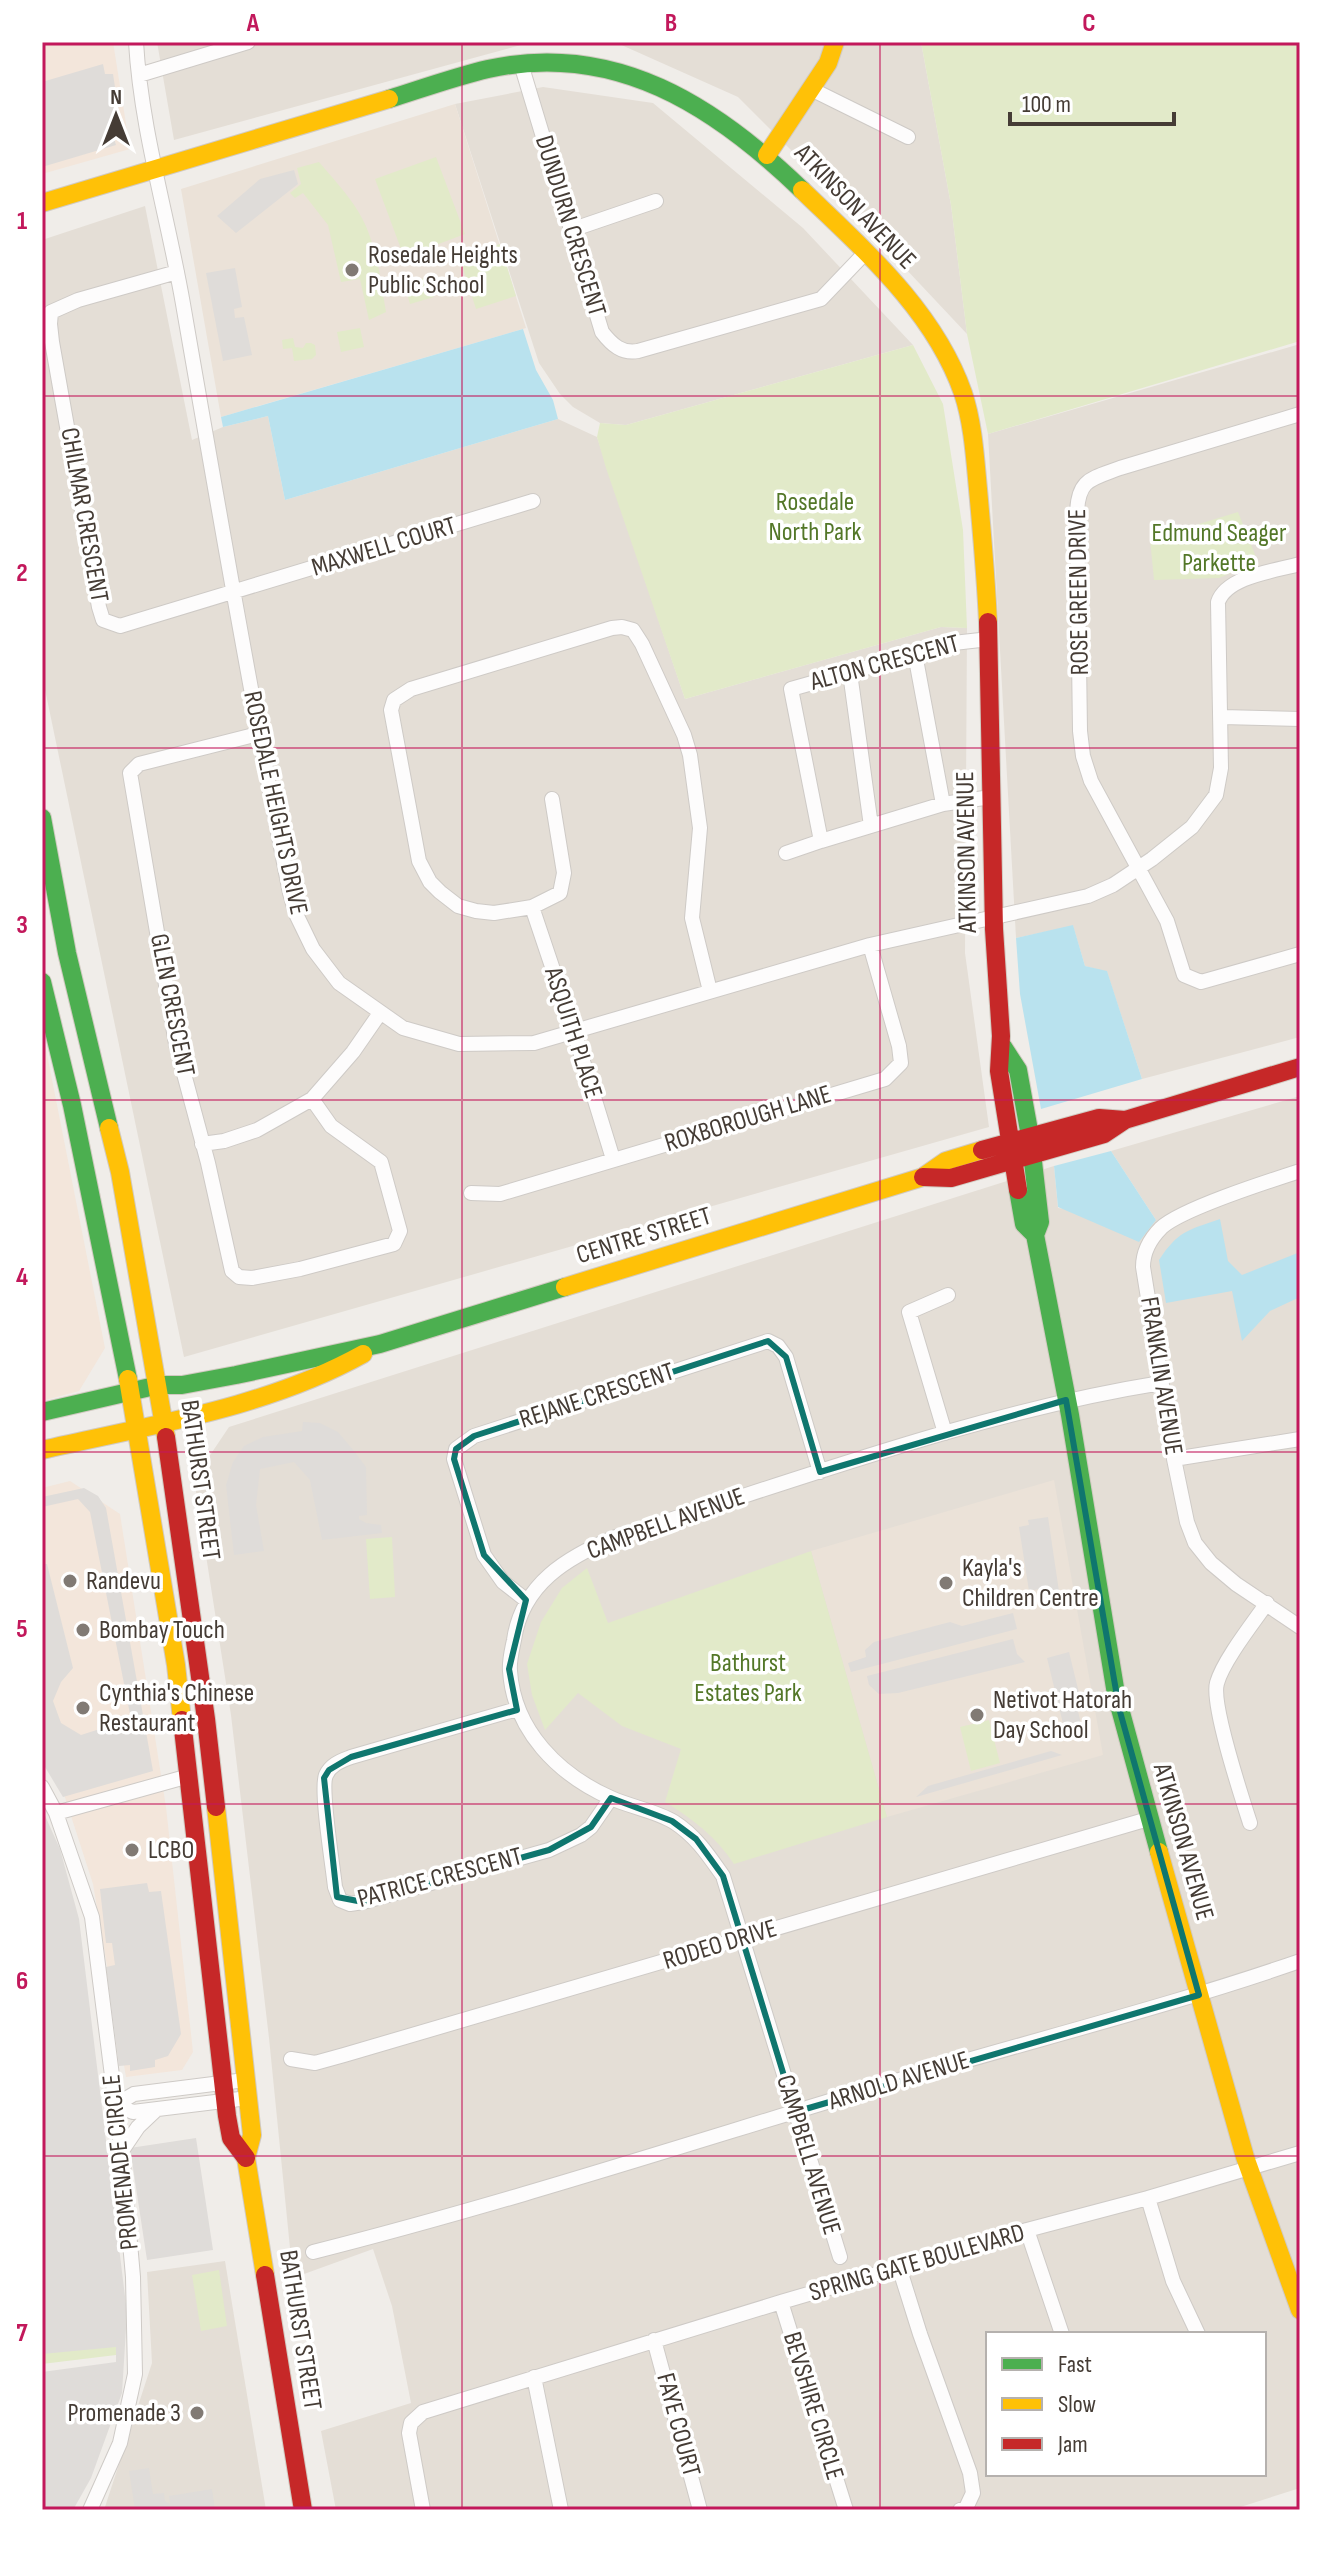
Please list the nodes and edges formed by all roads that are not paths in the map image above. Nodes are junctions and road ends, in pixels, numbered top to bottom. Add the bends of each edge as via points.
1 (136, 42) edge
2 (248, 42) edge
3 (835, 42) edge
4 (521, 64) junction
5 (139, 75) junction
6 (811, 89) junction
7 (908, 137) dead end
8 (767, 155) junction
9 (156, 171) junction
10 (656, 201) dead end
11 (42, 203) edge
12 (571, 230) junction
13 (866, 252) junction
14 (177, 272) junction
15 (1300, 414) edge
16 (533, 501) dead end
17 (1300, 564) edge
18 (234, 593) junction
19 (989, 639) junction
20 (915, 654) junction
21 (850, 673) junction
22 (1222, 717) junction
23 (1300, 719) edge
24 (258, 734) junction
25 (991, 797) junction
26 (552, 799) dead end
27 (943, 804) junction
28 (42, 818) edge
29 (871, 826) junction
30 (821, 841) junction
31 (786, 853) dead end
32 (1139, 867) junction
33 (532, 907) junction
34 (994, 918) junction
35 (870, 945) junction
36 (1300, 954) edge
37 (42, 982) edge
38 (710, 991) junction
39 (380, 1013) junction
40 (574, 1032) junction
41 (1003, 1047) junction
42 (1300, 1067) edge
43 (312, 1099) junction
44 (1012, 1141) junction
45 (202, 1144) junction
46 (1026, 1150) junction
47 (613, 1159) junction
48 (1300, 1171) edge
49 (923, 1177) junction
50 (471, 1193) dead end
51 (948, 1295) dead end
52 (380, 1344) junction
53 (1161, 1383) junction
54 (159, 1385) junction
55 (130, 1391) junction
56 (1066, 1400) junction
57 (42, 1412) edge
58 (164, 1420) junction
59 (136, 1427) junction
60 (945, 1433) junction
61 (1300, 1439) edge
62 (42, 1450) edge
63 (1174, 1459) junction
64 (820, 1472) junction
65 (526, 1600) junction
66 (1267, 1603) junction
67 (1300, 1627) edge
68 (517, 1709) junction
69 (189, 1776) junction
70 (42, 1787) edge
71 (611, 1798) junction
72 (56, 1813) junction
73 (1148, 1819) junction
74 (1250, 1823) dead end
75 (740, 1938) junction
76 (1300, 1961) edge
77 (1199, 1995) junction
78 (291, 2059) dead end
79 (247, 2089) junction
80 (224, 2092) junction
81 (115, 2105) junction
82 (157, 2109) junction
83 (795, 2112) junction
84 (121, 2152) junction
85 (1300, 2153) edge
86 (246, 2158) junction
87 (1249, 2168) junction
88 (1148, 2198) junction
89 (1027, 2230) junction
90 (313, 2252) dead end
91 (840, 2257) dead end
92 (899, 2267) junction
93 (781, 2302) junction
94 (1300, 2310) edge
95 (1061, 2332) edge
96 (1197, 2332) edge
97 (654, 2340) junction
98 (534, 2377) junction
99 (90, 2510) edge
100 (303, 2510) edge
101 (423, 2510) edge
102 (561, 2510) edge
103 (700, 2510) edge
104 (846, 2510) edge
105 (960, 2510) edge

1 - 5 street, ROSEDALE HEIGHTS DRIVE
2 - 5 street
3 - 6 main road
4 - 8 main road, ATKINSON AVENUE via 607,68 650,82 692,100
4 - 9 main road, ATKINSON AVENUE via 489,69
4 - 12 street, DUNDURN CRESCENT
5 - 9 street, ROSEDALE HEIGHTS DRIVE
6 - 7 street
6 - 8 main road
8 - 13 main road, ATKINSON AVENUE
9 - 11 main road, ATKINSON AVENUE
9 - 14 street, ROSEDALE HEIGHTS DRIVE
10 - 12 street
12 - 13 street, DUNDURN CRESCENT via 602,332 630,353 821,299
13 - 19 main road, ATKINSON AVENUE via 923,316 943,346 963,394 984,553
14 - 18 street, ROSEDALE HEIGHTS DRIVE
14 - 18 street, CHILMAR CRESCENT via 51,312 99,607 103,620 120,626
15 - 32 street, ROSE GREEN DRIVE via 1120,468 1081,487 1083,756 1091,781
16 - 18 street, MAXWELL COURT
17 - 22 street, ROSEDALE HEIGHTS DRIVE via 1233,582 1221,592
18 - 24 street, ROSEDALE HEIGHTS DRIVE
19 - 20 street, ALTON CRESCENT via 936,645
19 - 25 main road, ATKINSON AVENUE
20 - 21 street, ALTON CRESCENT
20 - 27 street
21 - 29 street
21 - 30 street, ALTON CRESCENT via 791,689
22 - 23 street
22 - 32 street, ROSEDALE HEIGHTS DRIVE via 1216,795 1192,827
24 - 39 street, ROSEDALE HEIGHTS DRIVE via 296,914 313,949 339,983
24 - 45 street, GLEN CRESCENT via 139,764 130,773 176,1044
25 - 27 street
25 - 34 main road, ATKINSON AVENUE
26 - 33 street via 564,885 560,893
27 - 29 street
28 - 54 main road, BATHURST STREET via 67,953 120,1172
29 - 30 street
30 - 31 street
32 - 34 street, ROSEDALE HEIGHTS DRIVE via 1088,896
32 - 36 street via 1167,921 1181,969 1192,981
33 - 38 street via 476,911 458,906 430,882 419,861 391,710 394,700 411,689 567,640 612,628 633,630 690,755 700,828 692,918
33 - 40 street, ASQUITH PLACE
34 - 35 street, ROSEDALE HEIGHTS DRIVE
34 - 41 main road, ATKINSON AVENUE
35 - 38 street, ROSEDALE HEIGHTS DRIVE
35 - 47 street, ROXBOROUGH LANE via 899,1046 901,1063 894,1072 885,1079
37 - 55 main road, BATHURST STREET
38 - 40 street, ROSEDALE HEIGHTS DRIVE
39 - 40 street, ROSEDALE HEIGHTS DRIVE via 403,1028 459,1044 534,1043
39 - 43 street
40 - 47 street, ASQUITH PLACE
41 - 44 main road, ATKINSON AVENUE via 999,1071
41 - 46 main road, ATKINSON AVENUE via 1018,1070
42 - 46 main road, CENTRE STREET via 1125,1120 1099,1118
43 - 45 street via 257,1130
43 - 45 street via 331,1126 381,1162 400,1231 394,1244 300,1269 239,1277 232,1271
44 - 46 main road, CENTRE STREET
44 - 49 main road, CENTRE STREET via 946,1161
46 - 49 main road, CENTRE STREET via 951,1178
46 - 56 main road, ATKINSON AVENUE via 1024,1224 1035,1235
47 - 50 street, ROXBOROUGH LANE via 500,1194
48 - 53 street, FRANKLIN AVENUE via 1183,1215 1163,1226 1146,1247 1143,1267
49 - 52 main road, CENTRE STREET
51 - 60 street via 909,1312
52 - 54 main road, CENTRE STREET via 182,1385
52 - 58 main road, CENTRE STREET via 329,1373 261,1398
53 - 56 street, CAMPBELL AVENUE
53 - 63 street, FRANKLIN AVENUE
54 - 55 main road, CENTRE STREET
54 - 58 main road, BATHURST STREET
55 - 57 main road, CENTRE STREET
55 - 59 main road, BATHURST STREET
56 - 60 street, CAMPBELL AVENUE
56 - 73 main road, ATKINSON AVENUE via 1116,1694
58 - 59 main road, CENTRE STREET
58 - 79 main road, BATHURST STREET via 206,1719
59 - 62 main road, CENTRE STREET
59 - 69 main road, BATHURST STREET
60 - 64 street, CAMPBELL AVENUE
61 - 63 street
63 - 66 street, FRANKLIN AVENUE via 1195,1543 1236,1584
64 - 65 street, CAMPBELL AVENUE via 596,1545 554,1571
64 - 65 street, REJANE CRESCENT via 786,1357 768,1341 474,1436 456,1449 454,1459 484,1555 503,1582
65 - 68 street, CAMPBELL AVENUE via 509,1669
66 - 67 street, FRANKLIN AVENUE
66 - 74 street via 1215,1691
68 - 71 street, CAMPBELL AVENUE via 528,1731 565,1773
68 - 71 street, PATRICE CRESCENT via 351,1757 329,1770 324,1778 340,1900 363,1902 549,1850 591,1827
69 - 72 street
69 - 80 main road, BATHURST STREET
70 - 72 street, PROMENADE CIRCLE
71 - 75 street, CAMPBELL AVENUE via 672,1821 696,1839 723,1876
72 - 81 street, PROMENADE CIRCLE via 92,1917
73 - 75 street, RODEO DRIVE
73 - 77 main road, ATKINSON AVENUE
75 - 78 street, RODEO DRIVE via 315,2063
75 - 83 street, CAMPBELL AVENUE
76 - 77 street, ARNOLD AVENUE
77 - 83 street, ARNOLD AVENUE
77 - 87 main road, ATKINSON AVENUE
79 - 80 street
79 - 86 main road, BATHURST STREET via 252,2135
80 - 81 street via 134,2094
80 - 82 street
80 - 86 main road, BATHURST STREET via 231,2138
81 - 82 street via 133,2112
81 - 84 street, PROMENADE CIRCLE
82 - 84 street
83 - 90 street, ARNOLD AVENUE via 441,2220
83 - 91 street, CAMPBELL AVENUE
84 - 99 street, PROMENADE CIRCLE via 133,2277 135,2374 120,2443
85 - 87 street, SPRING GATE BOULEVARD
86 - 100 main road, BATHURST STREET
87 - 88 street, SPRING GATE BOULEVARD
87 - 94 main road, ATKINSON AVENUE
88 - 89 street, SPRING GATE BOULEVARD
88 - 96 street via 1173,2281
89 - 92 street, SPRING GATE BOULEVARD
89 - 95 street
92 - 93 street, SPRING GATE BOULEVARD
92 - 105 street via 970,2473 973,2493
93 - 97 street, SPRING GATE BOULEVARD
93 - 104 street, BEVSHIRE CIRCLE
97 - 98 street, SPRING GATE BOULEVARD
97 - 103 street, FAYE COURT
98 - 101 street, SPRING GATE BOULEVARD via 415,2418 409,2433
98 - 102 street

